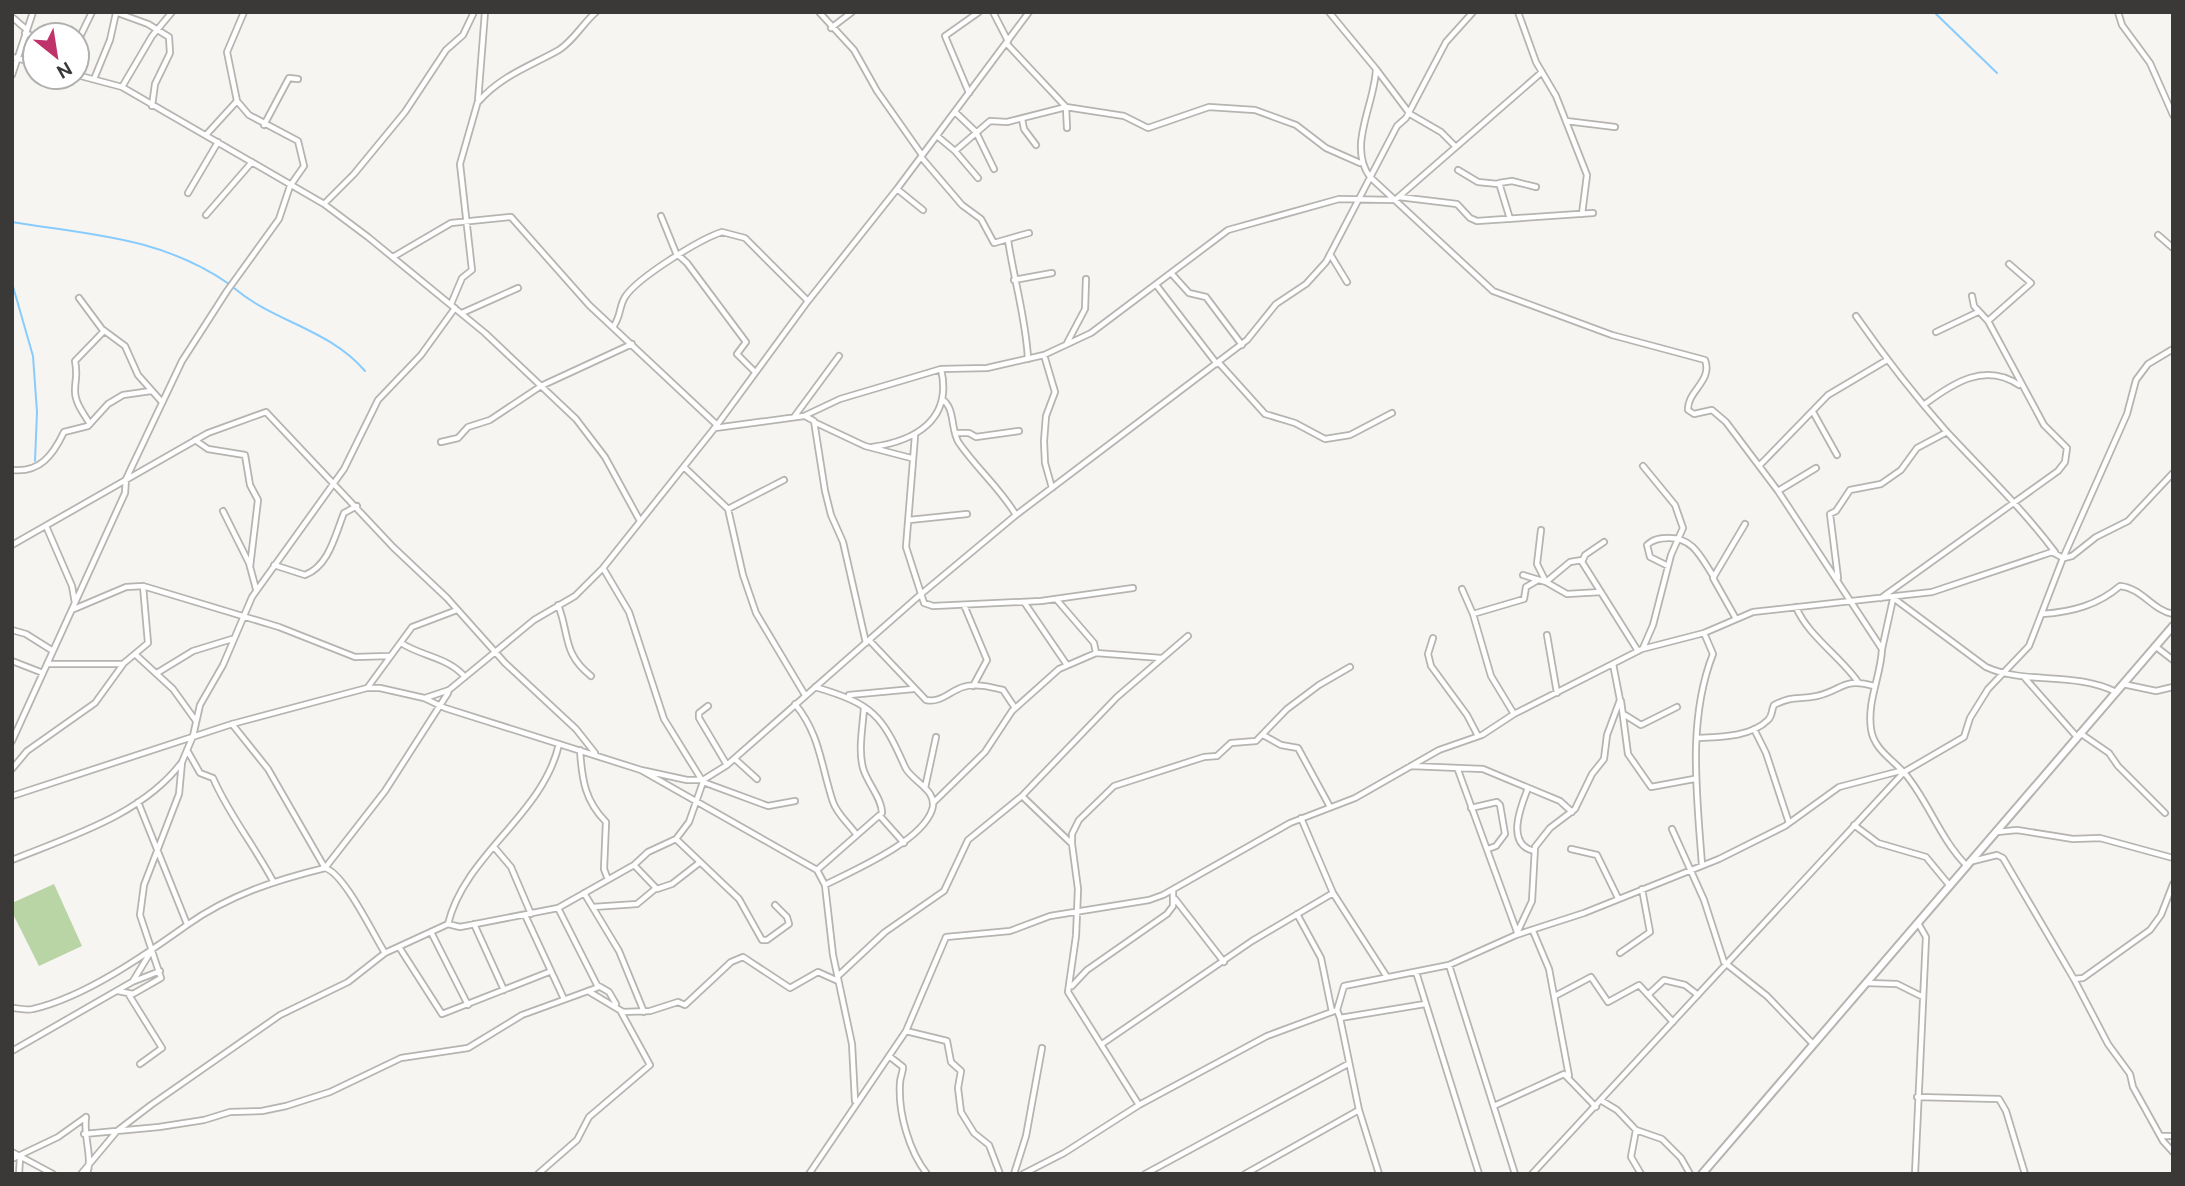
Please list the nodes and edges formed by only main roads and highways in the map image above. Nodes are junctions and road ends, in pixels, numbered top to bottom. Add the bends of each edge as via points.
1 (2173, 626) edge
2 (1702, 1174) edge

1 - 2 main road

